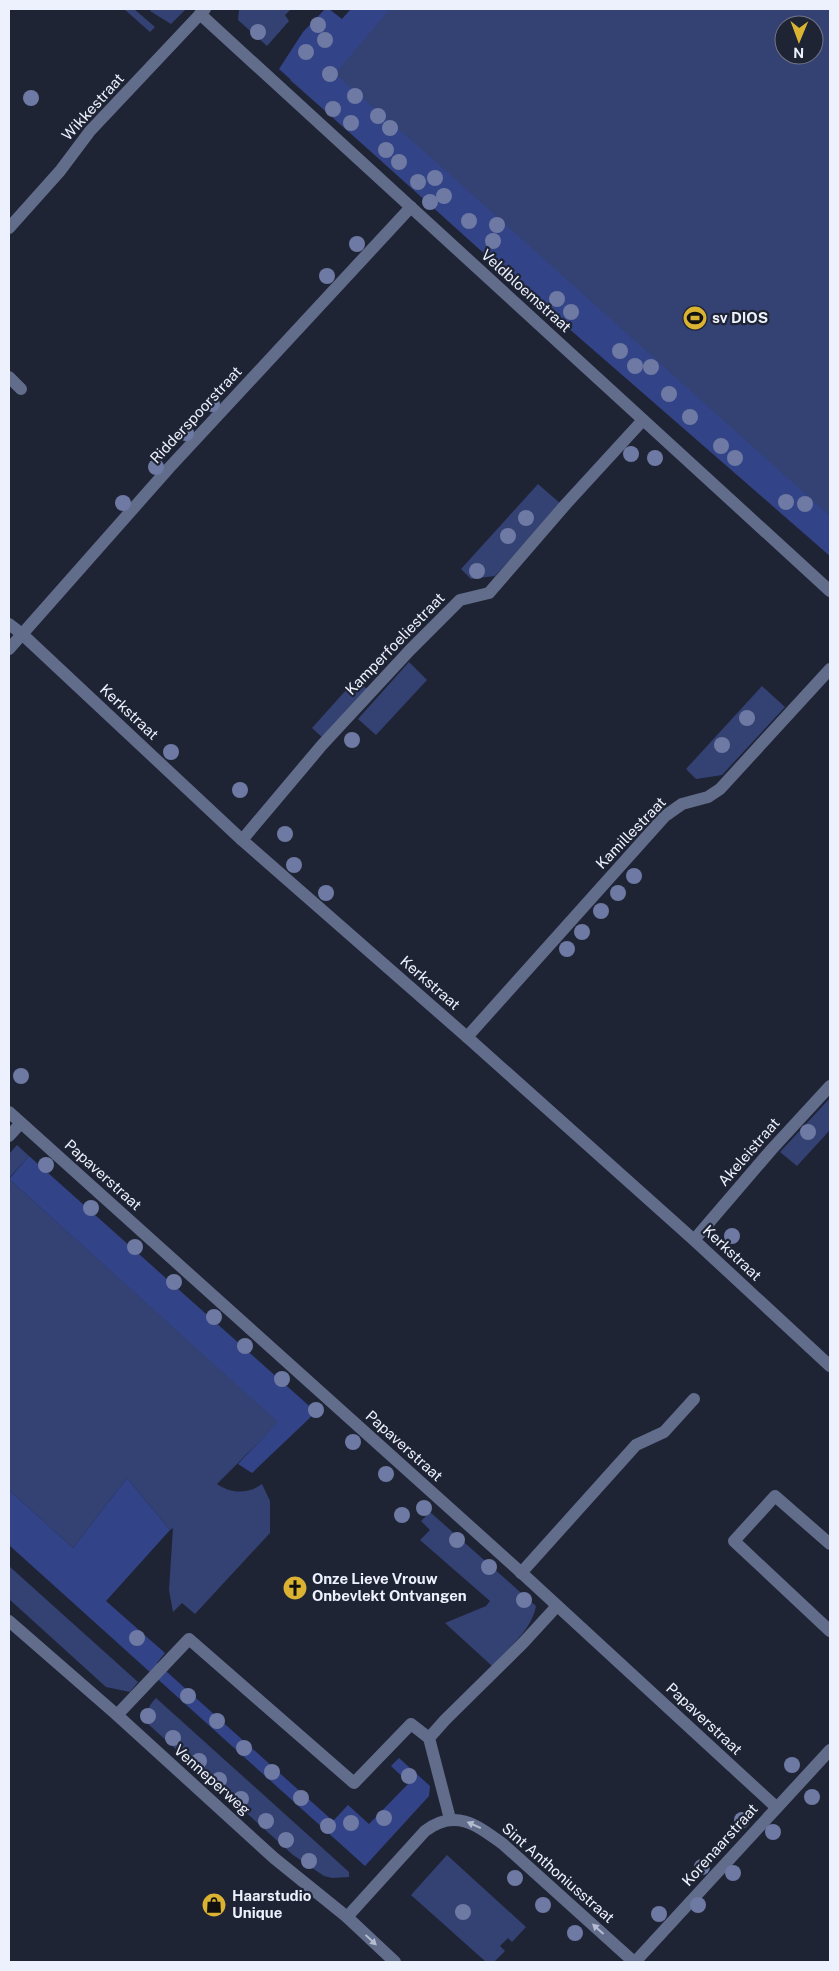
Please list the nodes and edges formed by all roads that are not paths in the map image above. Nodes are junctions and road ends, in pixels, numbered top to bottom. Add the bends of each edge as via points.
1 (203, 11) edge
2 (411, 207) junction
3 (9, 228) edge
4 (9, 377) edge
5 (21, 389) dead end
6 (643, 420) junction
7 (830, 591) edge
8 (9, 624) edge
9 (22, 634) junction
10 (9, 649) edge
11 (830, 669) edge
12 (242, 840) junction
13 (467, 1037) junction
14 (830, 1086) edge
15 (9, 1112) edge
16 (21, 1122) junction
17 (9, 1136) edge
18 (694, 1240) junction
19 (830, 1366) edge
20 (694, 1400) dead end
21 (830, 1544) edge
22 (521, 1574) junction
23 (557, 1606) junction
24 (9, 1621) edge
25 (830, 1632) edge
26 (117, 1715) junction
27 (429, 1738) junction
28 (830, 1750) edge
29 (776, 1807) junction
30 (450, 1819) junction
31 (347, 1917) junction
32 (395, 1962) edge
33 (635, 1962) edge

1 - 2 street, Veldbloemstraat
1 - 3 street, Wikkestraat via 90,131 60,171
2 - 6 street, Veldbloemstraat
2 - 9 street, Ridderspoorstraat via 169,468
4 - 5 street
6 - 7 street, Veldbloemstraat
6 - 12 street, Kamperfoeliestraat via 489,593 460,600 410,650 322,745
8 - 9 street, Kerkstraat
9 - 10 street, Ridderspoorstraat
9 - 12 street, Kerkstraat
11 - 13 street, Kamillestraat via 720,789 708,797 682,804 665,816
12 - 13 street, Kerkstraat
13 - 18 street, Kerkstraat
14 - 18 street, Akeleistraat
15 - 16 street, Papaverstraat
16 - 17 street
16 - 22 street, Papaverstraat
18 - 19 street, Kerkstraat
20 - 22 street via 664,1432 636,1445
21 - 25 street via 775,1496 734,1541
22 - 23 street, Papaverstraat
23 - 27 street
23 - 29 street, Papaverstraat
24 - 26 street, Venneperweg
26 - 27 street via 188,1639 354,1784 411,1724
26 - 31 street, Venneperweg via 274,1858
27 - 30 street
28 - 29 street, Korenaarstraat
29 - 33 street, Korenaarstraat
30 - 31 street via 425,1830
33 -> 30 street, Sint Anthoniusstraat via 502,1844 474,1825
31 -> 32 street, Venneperweg

